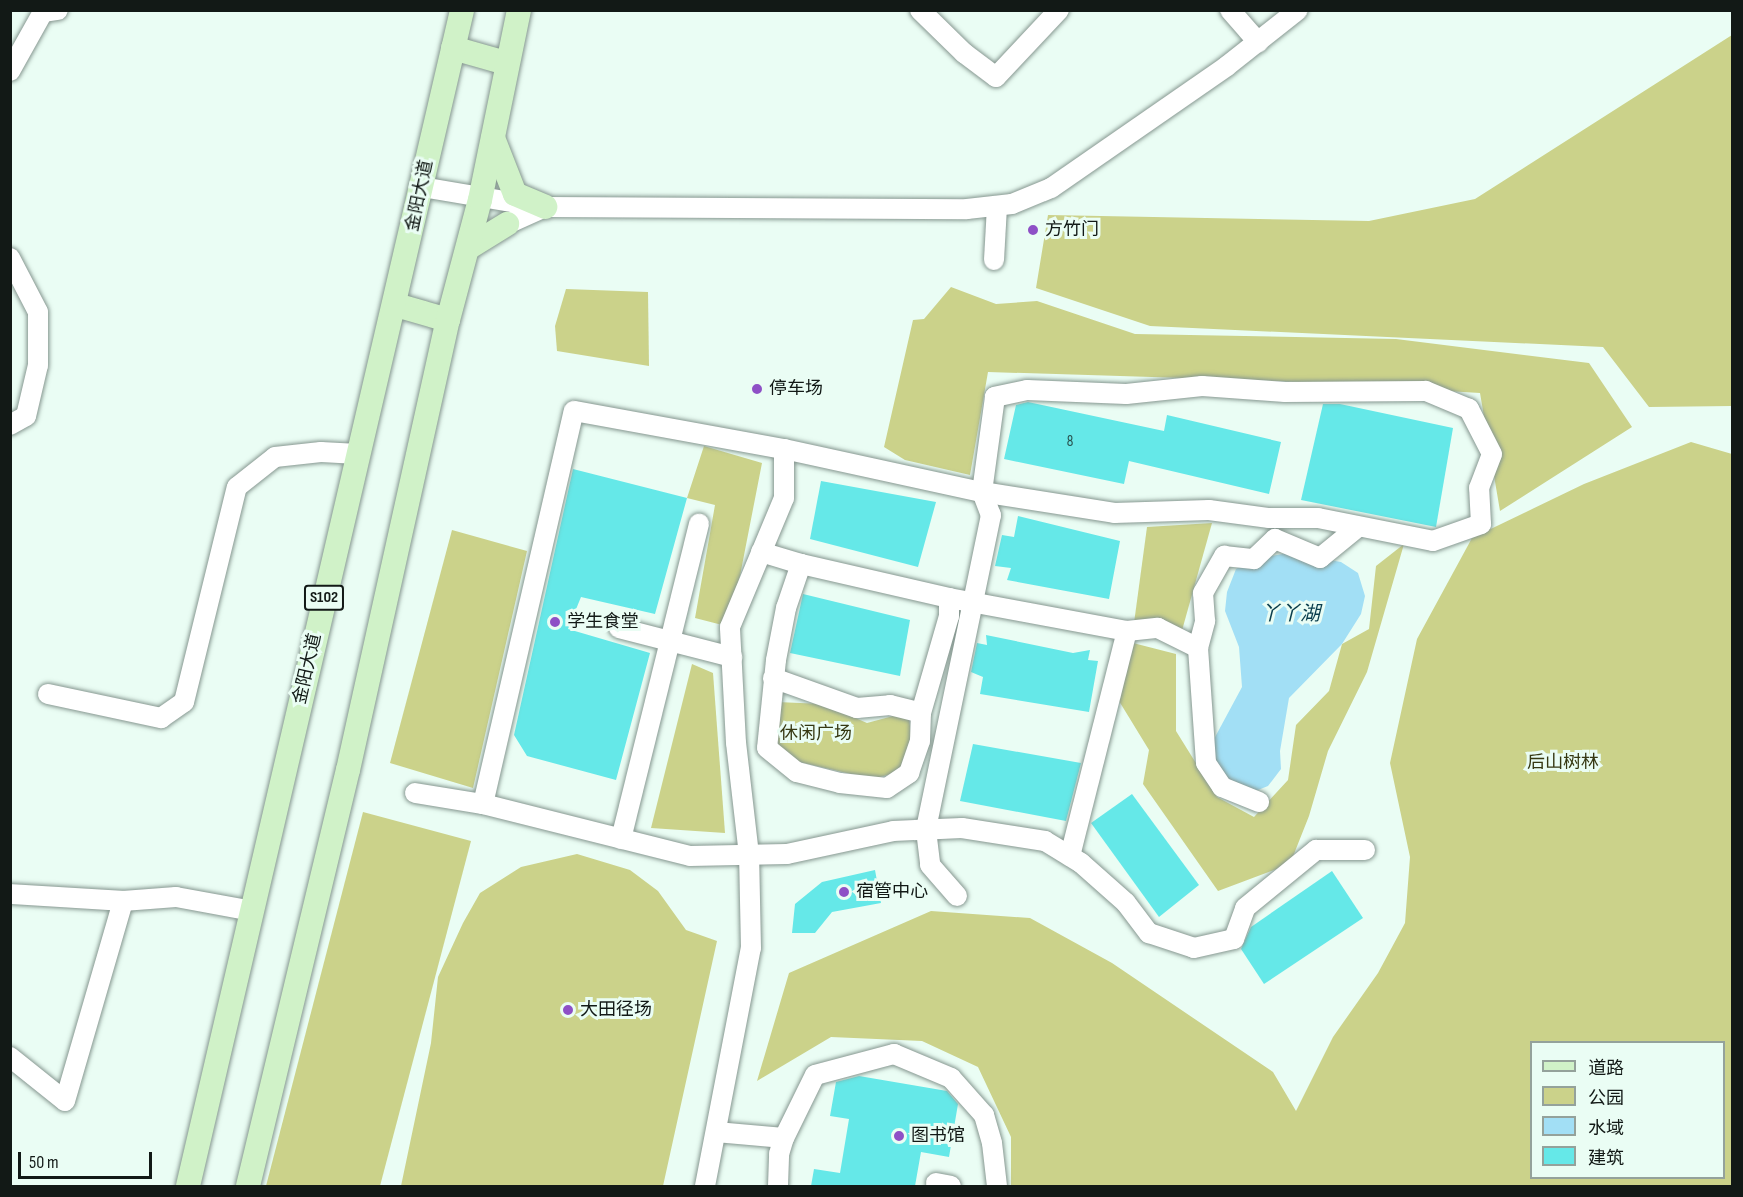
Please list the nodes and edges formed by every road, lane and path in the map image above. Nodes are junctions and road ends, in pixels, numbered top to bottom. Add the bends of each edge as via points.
1 (58, 10) edge
2 (462, 10) edge
3 (519, 10) edge
4 (920, 10) edge
5 (1059, 10) edge
6 (1230, 10) edge
7 (1298, 10) edge
8 (1258, 42) junction
9 (453, 48) junction
10 (506, 63) junction
11 (10, 71) edge
12 (493, 138) junction
13 (422, 187) junction
14 (480, 200) junction
15 (997, 206) junction
16 (545, 207) junction
17 (507, 224) joint
18 (468, 248) junction
19 (10, 258) edge
20 (994, 261) dead end
21 (396, 305) junction
22 (448, 320) junction
23 (10, 425) edge
24 (784, 449) junction
25 (358, 454) junction
26 (982, 492) junction
27 (699, 523) dead end
28 (1358, 527) junction
29 (761, 552) junction
30 (801, 564) junction
31 (949, 598) junction
32 (972, 602) junction
33 (620, 628) dead end
34 (1127, 631) junction
35 (1198, 648) junction
36 (732, 657) junction
37 (773, 678) junction
38 (48, 694) dead end
39 (921, 713) junction
40 (415, 793) dead end
41 (1259, 802) dead end
42 (483, 804) junction
43 (926, 830) junction
44 (621, 839) junction
45 (1365, 850) dead end
46 (749, 855) junction
47 (1070, 856) junction
48 (10, 894) edge
49 (957, 896) dead end
50 (123, 901) junction
51 (252, 911) junction
52 (10, 1057) edge
53 (716, 1132) junction
54 (784, 1138) junction
55 (188, 1186) edge
56 (248, 1186) edge
57 (705, 1186) edge
58 (778, 1186) edge
59 (997, 1186) edge

1 - 11 street via 43,12
2 - 9 main road, 金阳大道 / S102
3 - 10 main road
4 - 5 street via 964,53 996,77
6 - 8 street
7 - 8 street
8 - 15 street via 1051,188
9 - 10 main road
9 - 13 main road, 金阳大道 / S102
10 - 12 main road
12 - 14 main road
12 - 16 main road via 515,194
13 - 14 street
13 - 21 main road, 金阳大道 / S102
14 - 16 street
14 - 18 main road
15 - 16 street
15 - 20 street
16 - 17 street
17 - 18 main road
18 - 22 main road
19 - 23 street via 38,312 38,365 26,416
21 - 22 main road
21 - 25 main road, 金阳大道 / S102
22 - 56 main road via 348,770
24 - 26 street
24 - 29 street via 784,498
24 - 42 street via 574,411
25 - 38 street via 321,452 275,457 237,487 184,702 160,718
25 - 51 main road, 金阳大道 / S102
26 - 28 street via 1114,513 1209,510 1269,518 1318,518
26 - 28 street via 995,398 1027,390 1126,394 1202,386 1285,392 1426,391 1469,409 1492,454 1479,488 1481,524 1433,541
26 - 32 street via 991,515
27 - 44 street
28 - 35 street via 1320,558 1275,539 1254,559 1224,556 1203,593 1205,621
29 - 30 street
29 - 36 street via 730,627
30 - 31 street
30 - 37 street via 786,608
31 - 32 street
31 - 39 street via 949,616
32 - 34 street
32 - 43 street
33 - 36 street
34 - 35 street via 1158,628
34 - 47 street
35 - 41 street via 1206,763 1222,787
36 - 46 street
37 - 39 street via 857,708 890,705
37 - 39 street via 767,748 797,772 840,783 887,788 909,773 920,741
40 - 42 street
42 - 44 street
43 - 46 street via 893,831 788,854
43 - 47 street via 962,828 1045,841
43 - 49 street via 930,865
44 - 46 street via 690,856
45 - 47 street via 1316,850 1245,908 1234,939 1194,948 1149,933 1126,903
46 - 53 street via 751,948
48 - 50 street
50 - 51 street via 176,897
50 - 52 street via 65,1101
51 - 55 main road, 金阳大道 / S102
53 - 54 street
53 - 57 street
54 - 58 street
54 - 59 street via 815,1075 894,1054 951,1078 984,1115

